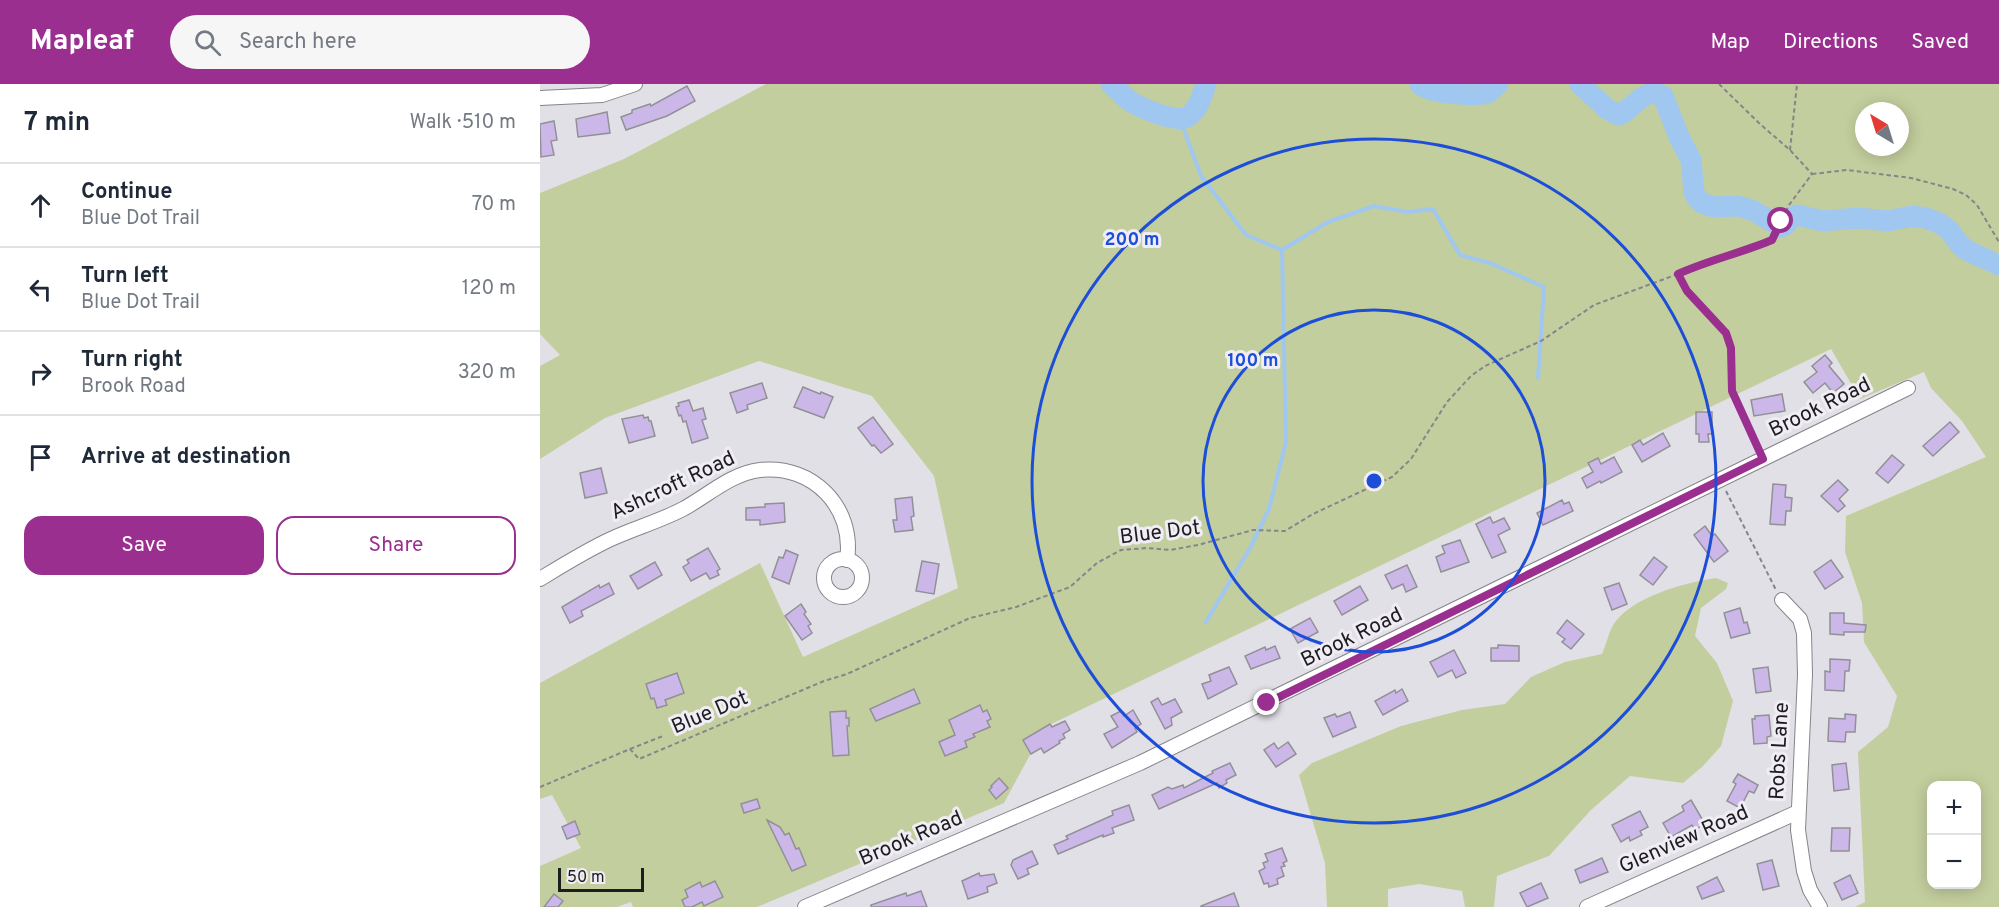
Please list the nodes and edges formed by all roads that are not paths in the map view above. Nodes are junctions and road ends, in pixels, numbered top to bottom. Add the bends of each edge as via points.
1 (635, 84) edge
2 (540, 98) edge
3 (1908, 388) dead end
4 (848, 560) dead end
5 (540, 579) edge
6 (1782, 600) road end
7 (1798, 812) junction
8 (805, 907) edge
9 (1587, 907) edge
10 (1820, 907) edge

1 - 2 street via 602,95
3 - 8 street, Brook Road via 1140,763
4 - 5 street, Ashcroft Road via 847,528 832,498 799,475 759,470 681,510 612,538
6 - 7 street, Robs Lane via 1800,619 1804,639
7 - 9 street, Glenview Road
7 - 10 street, Robs Lane via 1799,850 1810,890

